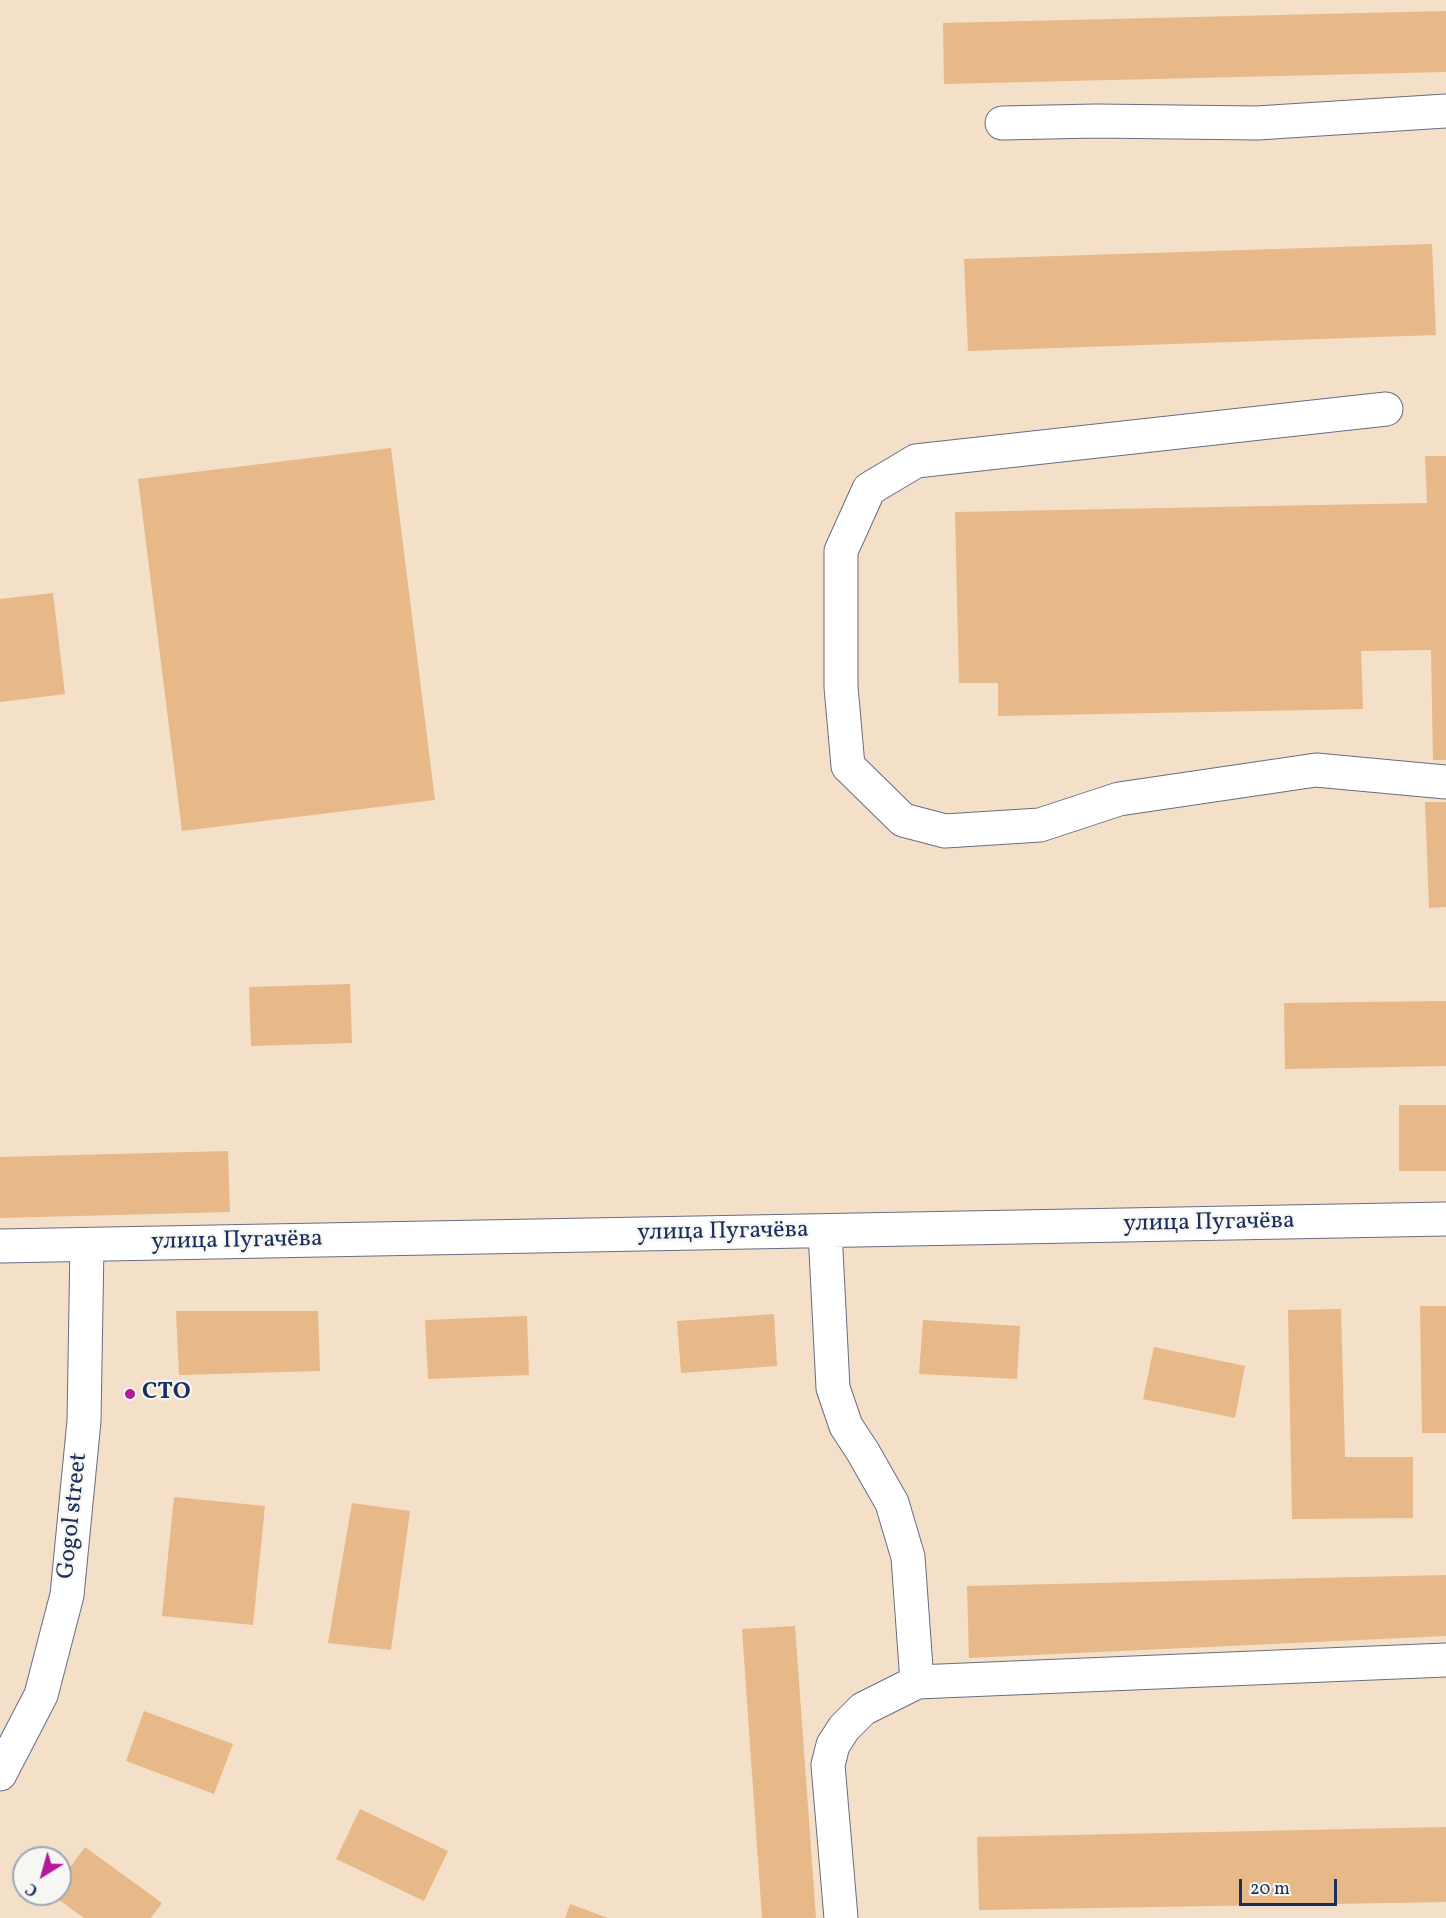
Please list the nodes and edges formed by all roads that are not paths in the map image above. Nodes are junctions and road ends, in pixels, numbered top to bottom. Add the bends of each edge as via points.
1 (1446, 111) edge
2 (1002, 123) dead end
3 (1386, 410) dead end
4 (1446, 782) edge
5 (1446, 1219) edge
6 (825, 1231) junction
7 (87, 1245) junction
8 (0, 1246) edge
9 (1446, 1660) edge
10 (917, 1682) junction
11 (0, 1774) edge
12 (841, 1918) edge

1 - 2 street via 1257,123
3 - 4 street via 916,461 869,489 841,550 841,687 849,766 903,820 945,831 1040,825 1119,799 1317,770
5 - 6 street, улица Пугачёва
6 - 7 street, улица Пугачёва
6 - 10 street via 833,1388 846,1426 892,1503 908,1557
7 - 8 street, улица Пугачёва
7 - 11 street, Gogol street via 84,1421 66,1595 41,1695
9 - 10 street
10 - 12 street via 863,1708 833,1745 828,1765

